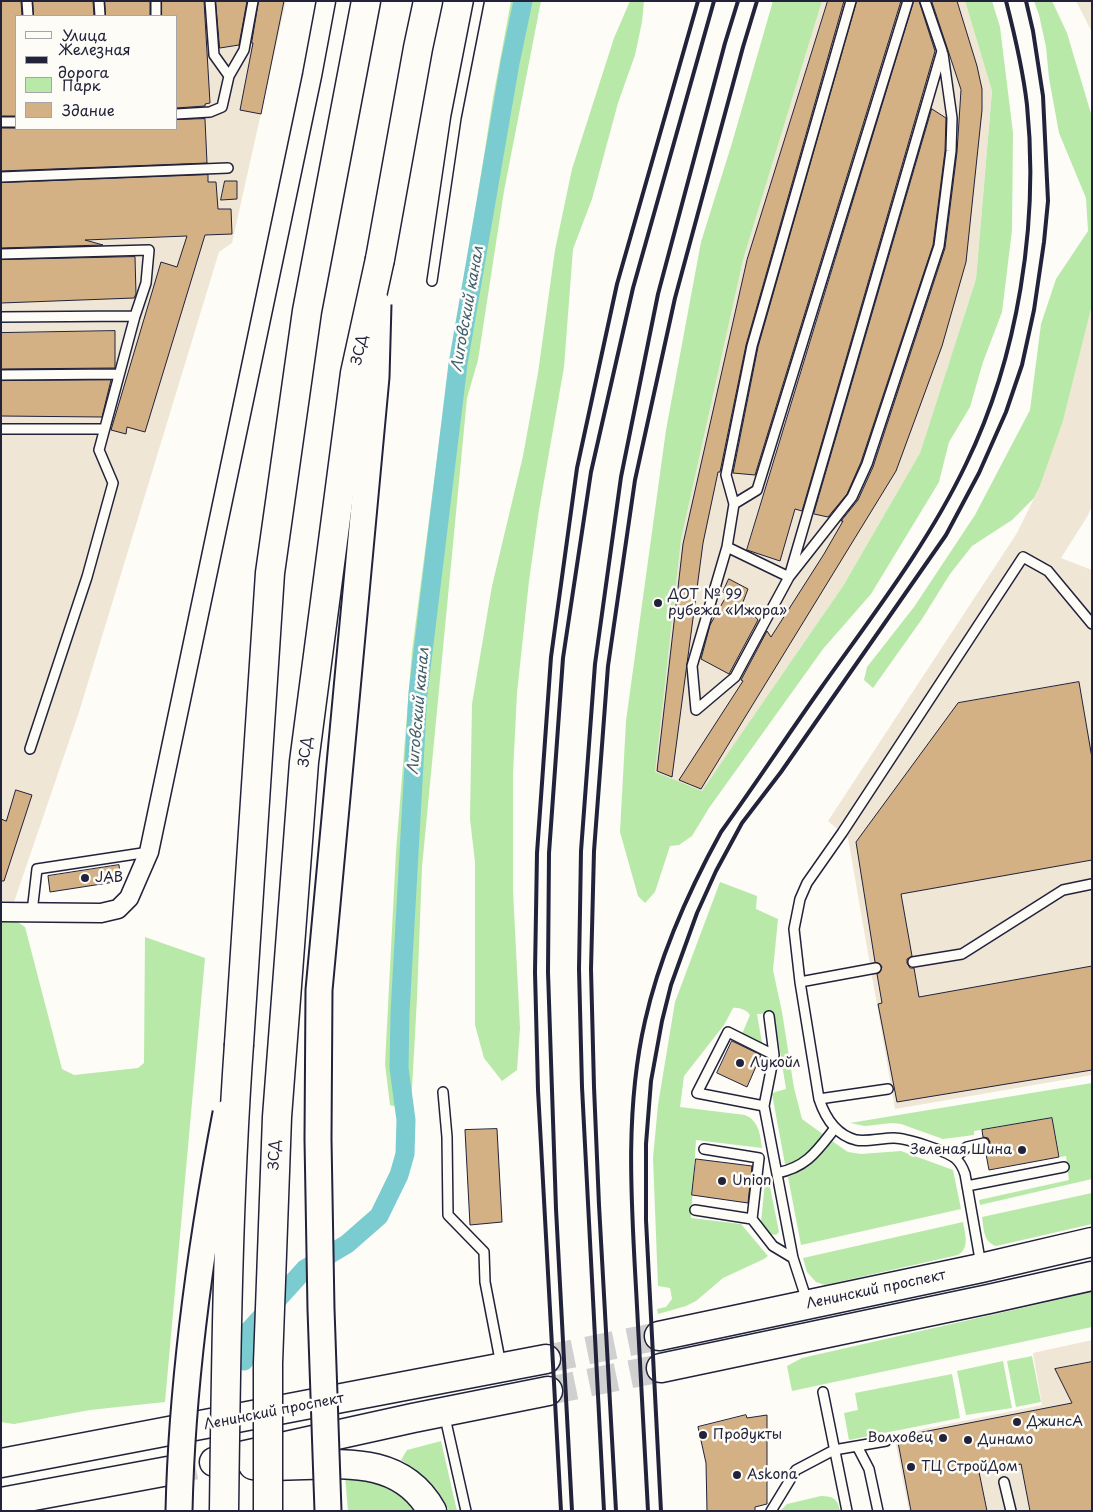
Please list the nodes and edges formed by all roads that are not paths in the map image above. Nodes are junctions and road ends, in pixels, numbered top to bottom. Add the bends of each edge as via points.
1 (27, 1) edge
2 (99, 1) edge
3 (156, 1) edge
4 (210, 1) edge
5 (253, 1) edge
6 (326, 1) edge
7 (366, 1) edge
8 (428, 1) edge
9 (479, 1) edge
10 (851, 1) edge
11 (908, 1) edge
12 (925, 1) edge
13 (28, 15) edge
14 (100, 15) edge
15 (156, 15) edge
16 (942, 51) junction
17 (228, 76) junction
18 (178, 114) edge
19 (1, 122) edge
20 (15, 122) edge
21 (228, 168) dead end
22 (1, 177) edge
23 (1, 254) edge
24 (380, 259) junction
25 (432, 281) dead end
26 (135, 316) junction
27 (1, 317) edge
28 (119, 374) junction
29 (1, 375) edge
30 (1, 429) edge
31 (104, 429) junction
32 (734, 504) junction
33 (727, 548) junction
34 (789, 577) junction
35 (1092, 624) edge
36 (30, 749) dead end
37 (149, 852) junction
38 (1092, 884) edge
39 (1, 912) edge
40 (32, 912) junction
41 (913, 962) dead end
42 (876, 968) dead end
43 (800, 982) junction
44 (769, 1016) dead end
45 (239, 1044) junction
46 (774, 1055) junction
47 (888, 1090) dead end
48 (443, 1092) dead end
49 (819, 1099) junction
50 (764, 1106) junction
51 (835, 1128) junction
52 (984, 1143) dead end
53 (704, 1149) dead end
54 (955, 1158) junction
55 (1064, 1167) dead end
56 (777, 1173) junction
57 (967, 1186) junction
58 (695, 1210) dead end
59 (752, 1219) junction
60 (1092, 1242) edge
61 (793, 1258) junction
62 (981, 1268) junction
63 (1092, 1276) edge
64 (808, 1305) junction
65 (659, 1336) tunnel mouth
66 (546, 1359) tunnel mouth
67 (502, 1368) junction
68 (661, 1368) tunnel mouth
69 (548, 1391) tunnel mouth
70 (823, 1392) dead end
71 (444, 1412) junction
72 (886, 1441) dead end
73 (857, 1446) junction
74 (834, 1450) junction
75 (1, 1462) edge
76 (168, 1471) tunnel mouth
77 (1004, 1482) dead end
78 (1, 1502) edge
79 (178, 1511) edge
80 (224, 1511) edge
81 (268, 1511) edge
82 (328, 1511) edge
83 (432, 1511) edge
84 (466, 1511) edge
85 (771, 1511) edge
86 (847, 1511) edge
87 (878, 1511) edge
88 (1011, 1511) edge

1 - 13 lane
2 - 14 lane
3 - 15 lane
4 - 17 lane via 214,55
5 - 17 lane via 244,50
6 - 37 street
7 - 45 main road via 307,311 270,573
8 - 24 main road, ЗСД
9 - 25 lane via 456,118
10 - 32 lane via 752,346 726,475
11 - 32 lane via 758,490
12 - 16 lane
16 - 34 lane
16 - 34 lane via 952,118 951,151 938,246 852,498
17 - 18 lane via 222,107 210,112
19 - 20 lane
21 - 22 lane
23 - 26 lane via 149,250 146,283
24 - 81 main road, ЗСД, bridge via 355,374 304,762 276,1117 268,1363
24 - 82 main road, bridge via 376,376 318,990 320,1289
26 - 27 lane
26 - 28 lane
28 - 29 lane
28 - 31 lane
30 - 31 lane
31 - 36 lane via 99,450 113,483 87,577
32 - 33 lane
33 - 34 lane
33 - 34 lane via 692,666 696,710 735,677
35 - 43 lane via 1048,571 1023,557 807,883 794,929
37 - 40 street via 129,898 118,909 101,913
37 - 40 lane via 37,869
38 - 41 lane via 1062,890 962,954
39 - 40 street
42 - 43 lane
43 - 49 lane
44 - 46 lane
45 - 79 main road, bridge via 214,1173 187,1366
45 - 80 main road, bridge via 226,1361
46 - 50 lane
46 - 50 lane via 728,1032 698,1093
47 - 49 lane
48 - 67 lane via 448,1214 484,1252 485,1282
49 - 51 lane via 824,1115
50 - 56 lane
51 - 54 lane via 856,1140 896,1138 943,1151
51 - 56 lane via 805,1163
52 - 54 lane via 967,1146
53 - 59 lane via 759,1158
54 - 57 lane via 962,1165
55 - 57 lane
56 - 61 lane
57 - 62 lane
58 - 59 lane
59 - 61 lane via 773,1246
60 - 62 main road, Ленинский проспект
61 - 64 lane
62 - 64 main road, Ленинский проспект
63 - 68 main road
64 - 65 main road, Ленинский проспект
66 - 67 main road, Ленинский проспект
67 - 75 main road, Ленинский проспект
69 - 71 main road
70 - 74 lane
71 - 83 main road via 214,1462 257,1466 353,1464 382,1470 411,1485 425,1498
71 - 84 lane
72 - 73 lane
73 - 74 lane
73 - 87 lane via 869,1469
74 - 85 lane via 796,1470
74 - 86 lane
76 - 78 main road
77 - 88 lane

